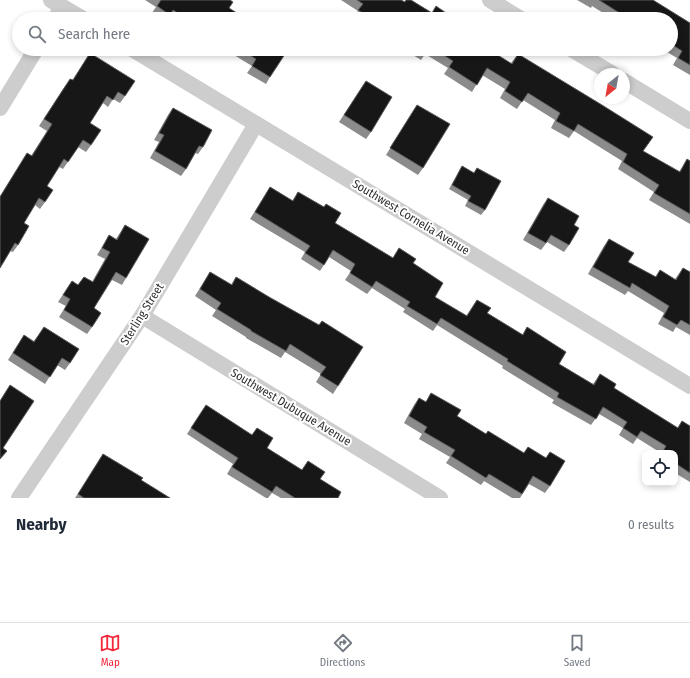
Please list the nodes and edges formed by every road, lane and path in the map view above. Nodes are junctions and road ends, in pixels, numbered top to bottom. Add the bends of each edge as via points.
1 (490, 0) edge
2 (510, 12) edge
3 (32, 56) edge
4 (144, 56) edge
5 (583, 56) edge
6 (603, 68) edge
7 (630, 85) edge
8 (0, 108) edge
9 (690, 121) edge
10 (256, 124) junction
11 (142, 316) junction
12 (690, 386) edge
13 (19, 498) edge
14 (440, 498) edge

1 - 2 street
3 - 8 street
4 - 10 street, Southwest Cornelia Avenue
5 - 6 street
7 - 9 street
10 - 11 street, Sterling Street
10 - 12 street, Southwest Cornelia Avenue
11 - 13 street, Sterling Street
11 - 14 street, Southwest Dubuque Avenue

